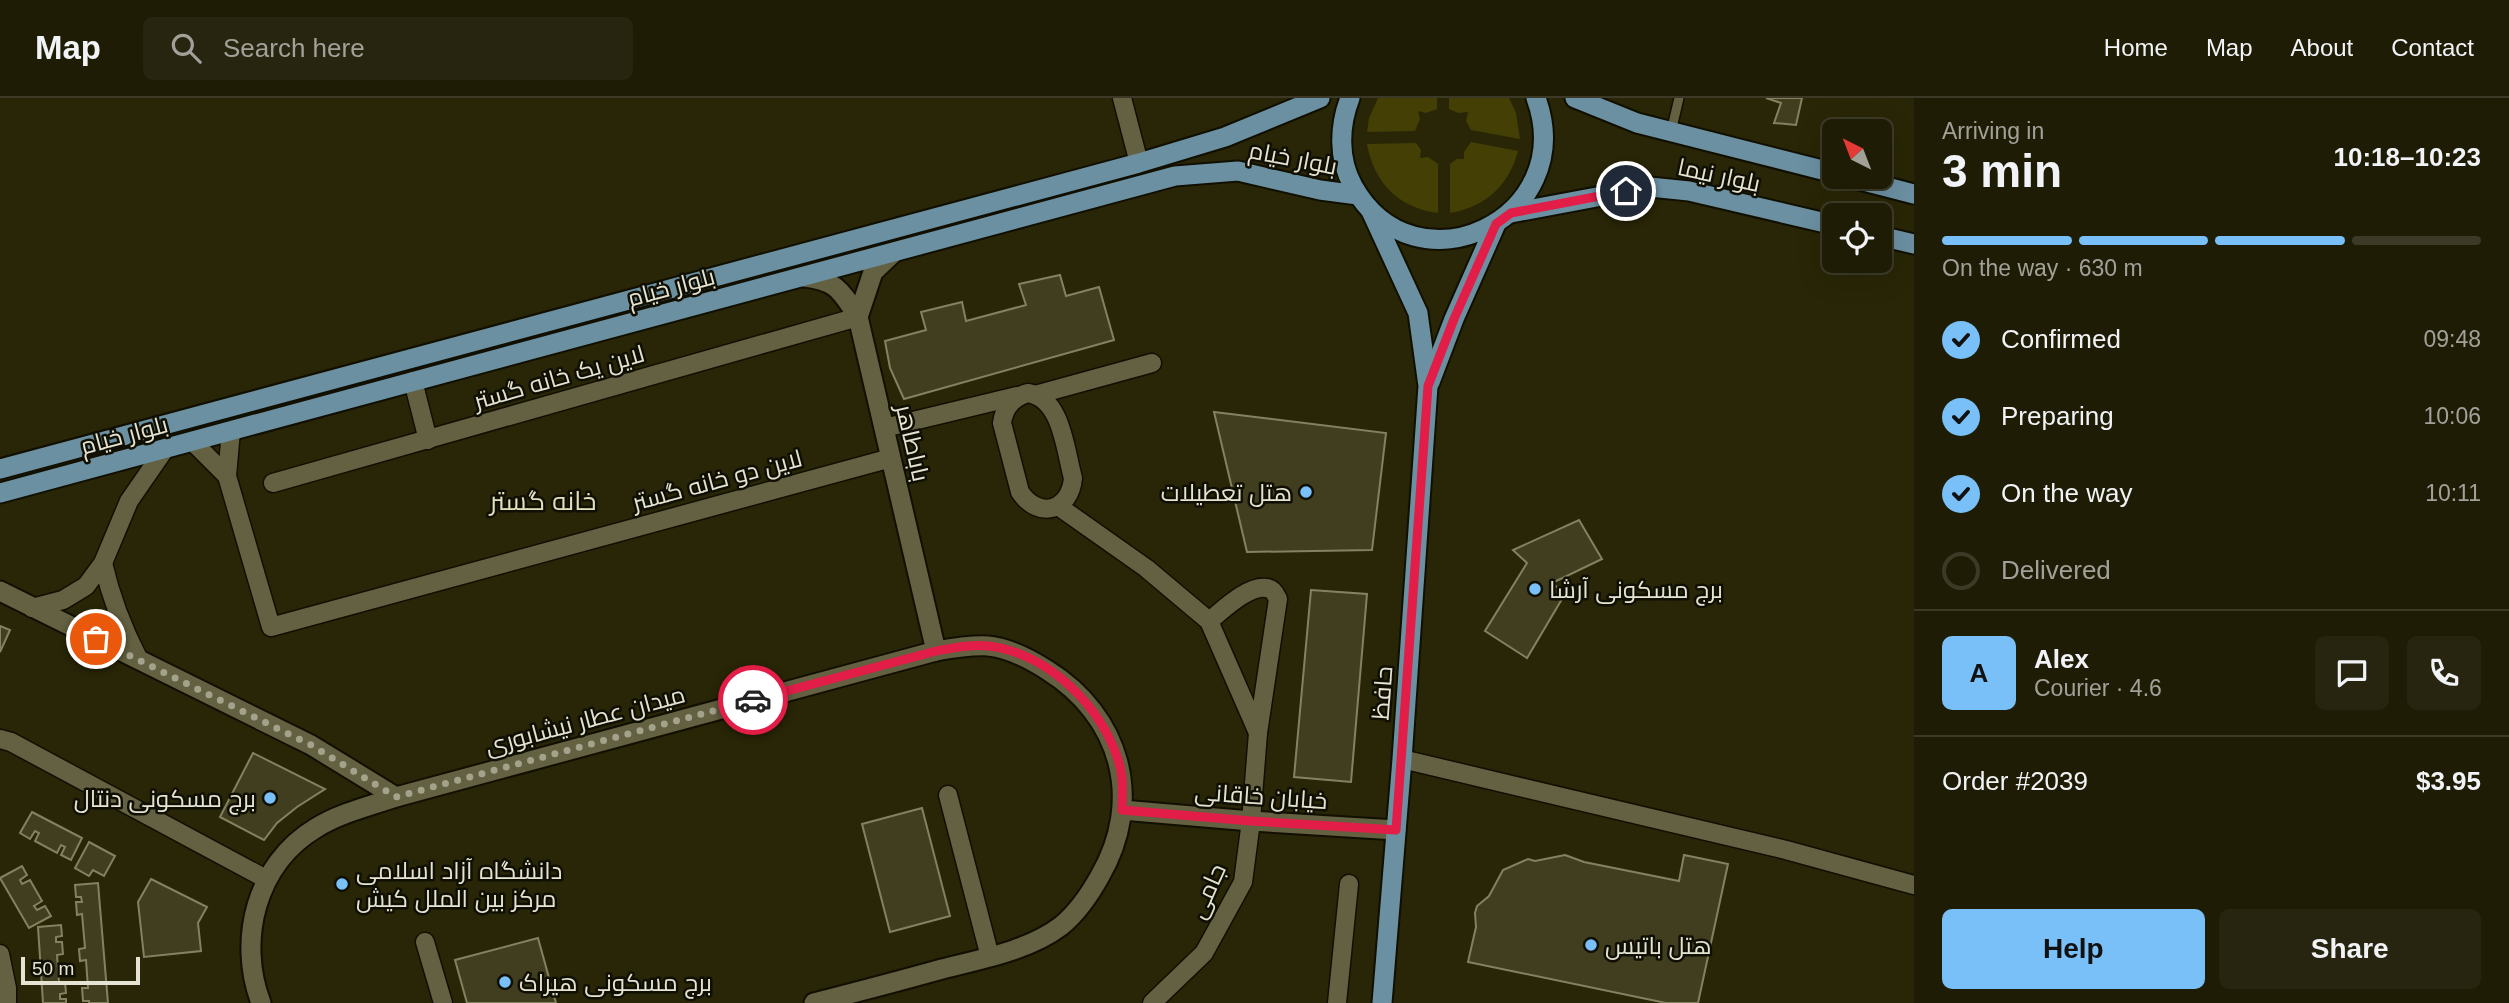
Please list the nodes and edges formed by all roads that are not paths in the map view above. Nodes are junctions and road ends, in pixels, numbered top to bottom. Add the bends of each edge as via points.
1 (1122, 98) edge
2 (1320, 98) edge
3 (1350, 98) edge
4 (1536, 98) edge
5 (1575, 98) edge
6 (1679, 98) edge
7 (1671, 132) junction
8 (1139, 163) junction
9 (1822, 170) edge
10 (1892, 188) edge
11 (1914, 194) edge
12 (1365, 203) junction
13 (1503, 219) junction
14 (1822, 222) edge
15 (1892, 239) edge
16 (1914, 244) edge
17 (893, 253) junction
18 (804, 277) junction
19 (858, 317) junction
20 (1152, 363) dead end
21 (413, 381) junction
22 (1428, 386) junction
23 (1039, 394) junction
24 (1017, 396) junction
25 (884, 428) junction
26 (231, 431) junction
27 (428, 440) junction
28 (193, 442) junction
29 (165, 449) junction
30 (891, 458) junction
31 (0, 469) edge
32 (227, 476) junction
33 (273, 484) dead end
34 (0, 493) edge
35 (1058, 506) junction
36 (103, 564) junction
37 (0, 592) edge
38 (32, 608) junction
39 (1209, 621) junction
40 (936, 651) junction
41 (139, 660) junction
42 (1258, 733) junction
43 (0, 739) edge
44 (1402, 759) junction
45 (948, 795) dead end
46 (396, 797) junction
47 (1122, 810) junction
48 (1251, 821) junction
49 (1396, 830) junction
50 (266, 879) junction
51 (1349, 884) dead end
52 (1914, 885) edge
53 (425, 942) dead end
54 (0, 954) edge
55 (990, 957) junction
56 (7, 1003) edge
57 (261, 1003) edge
58 (443, 1003) edge
59 (814, 1003) edge
60 (1152, 1003) edge
61 (1337, 1003) edge
62 (1382, 1003) edge

1 - 8 street
2 - 8 main road, بلوار خیام via 1225,137
3 - 12 main road via 1343,119 1342,149 1349,178
4 - 13 main road via 1544,130 1540,167 1533,184
5 - 7 main road, بلوار نیما
6 - 7 lane
7 - 9 main road, بلوار نیما
8 - 31 main road, بلوار خیام
10 - 11 main road
12 - 13 main road, بلوار نیما via 1387,223 1424,238 1462,238
12 - 17 main road, بلوار خیام via 1238,171 1175,176
12 - 22 main road via 1418,313
13 - 14 main road, بلوار نیما via 1650,187 1689,191
13 - 22 main road via 1454,319
15 - 16 main road
17 - 18 main road, بلوار خیام
17 - 19 street via 873,272
18 - 19 street, باباطاهر via 824,279 840,291
18 - 21 main road, بلوار خیام
19 - 25 street, باباطاهر
19 - 27 street, لاین یک خانه گستر
20 - 23 street
21 - 26 main road, بلوار خیام
21 - 27 street
22 - 44 main road, حافظ
23 - 24 street
23 - 35 street via 1055,409 1073,478 1072,489
24 - 25 street
24 - 35 street, جامی via 1003,412 1002,423 1020,492 1036,507
25 - 30 street, باباطاهر
26 - 28 main road, بلوار خیام
26 - 32 street
27 - 33 street, لاین یک خانه گستر
28 - 29 main road, بلوار خیام
28 - 32 street
29 - 34 main road, بلوار خیام
29 - 36 street via 129,501
30 - 32 street, لاین دو خانه گستر via 271,626
30 - 40 street, باباطاهر
35 - 39 street, جامی via 1146,568
36 - 38 street via 86,586 63,600
36 - 41 street via 124,631
37 - 38 street
38 - 41 street
39 - 42 street, جامی
39 - 42 street, جامی via 1254,590 1267,587 1278,599
40 - 46 street, میدان عطار نیشابوری
40 - 47 street, میدان عطار نیشابوری via 990,646 1040,665 1072,687 1100,719 1115,750 1121,768
41 - 46 street via 311,745
42 - 48 street, جامی
43 - 50 street
44 - 49 main road, حافظ
44 - 52 street
45 - 55 street
46 - 50 street, میدان عطار نیشابوری via 317,827 300,839
47 - 48 street, خیابان خاقانی
47 - 55 street, میدان عطار نیشابوری via 1113,850 1085,901 1060,926
48 - 49 street, خیابان خاقانی
48 - 60 street, جامی via 1243,882 1204,953
49 - 62 main road, حافظ
50 - 57 street, میدان عطار نیشابوری via 250,944
51 - 61 street
53 - 58 street
54 - 56 street
55 - 59 street, میدان عطار نیشابوری

